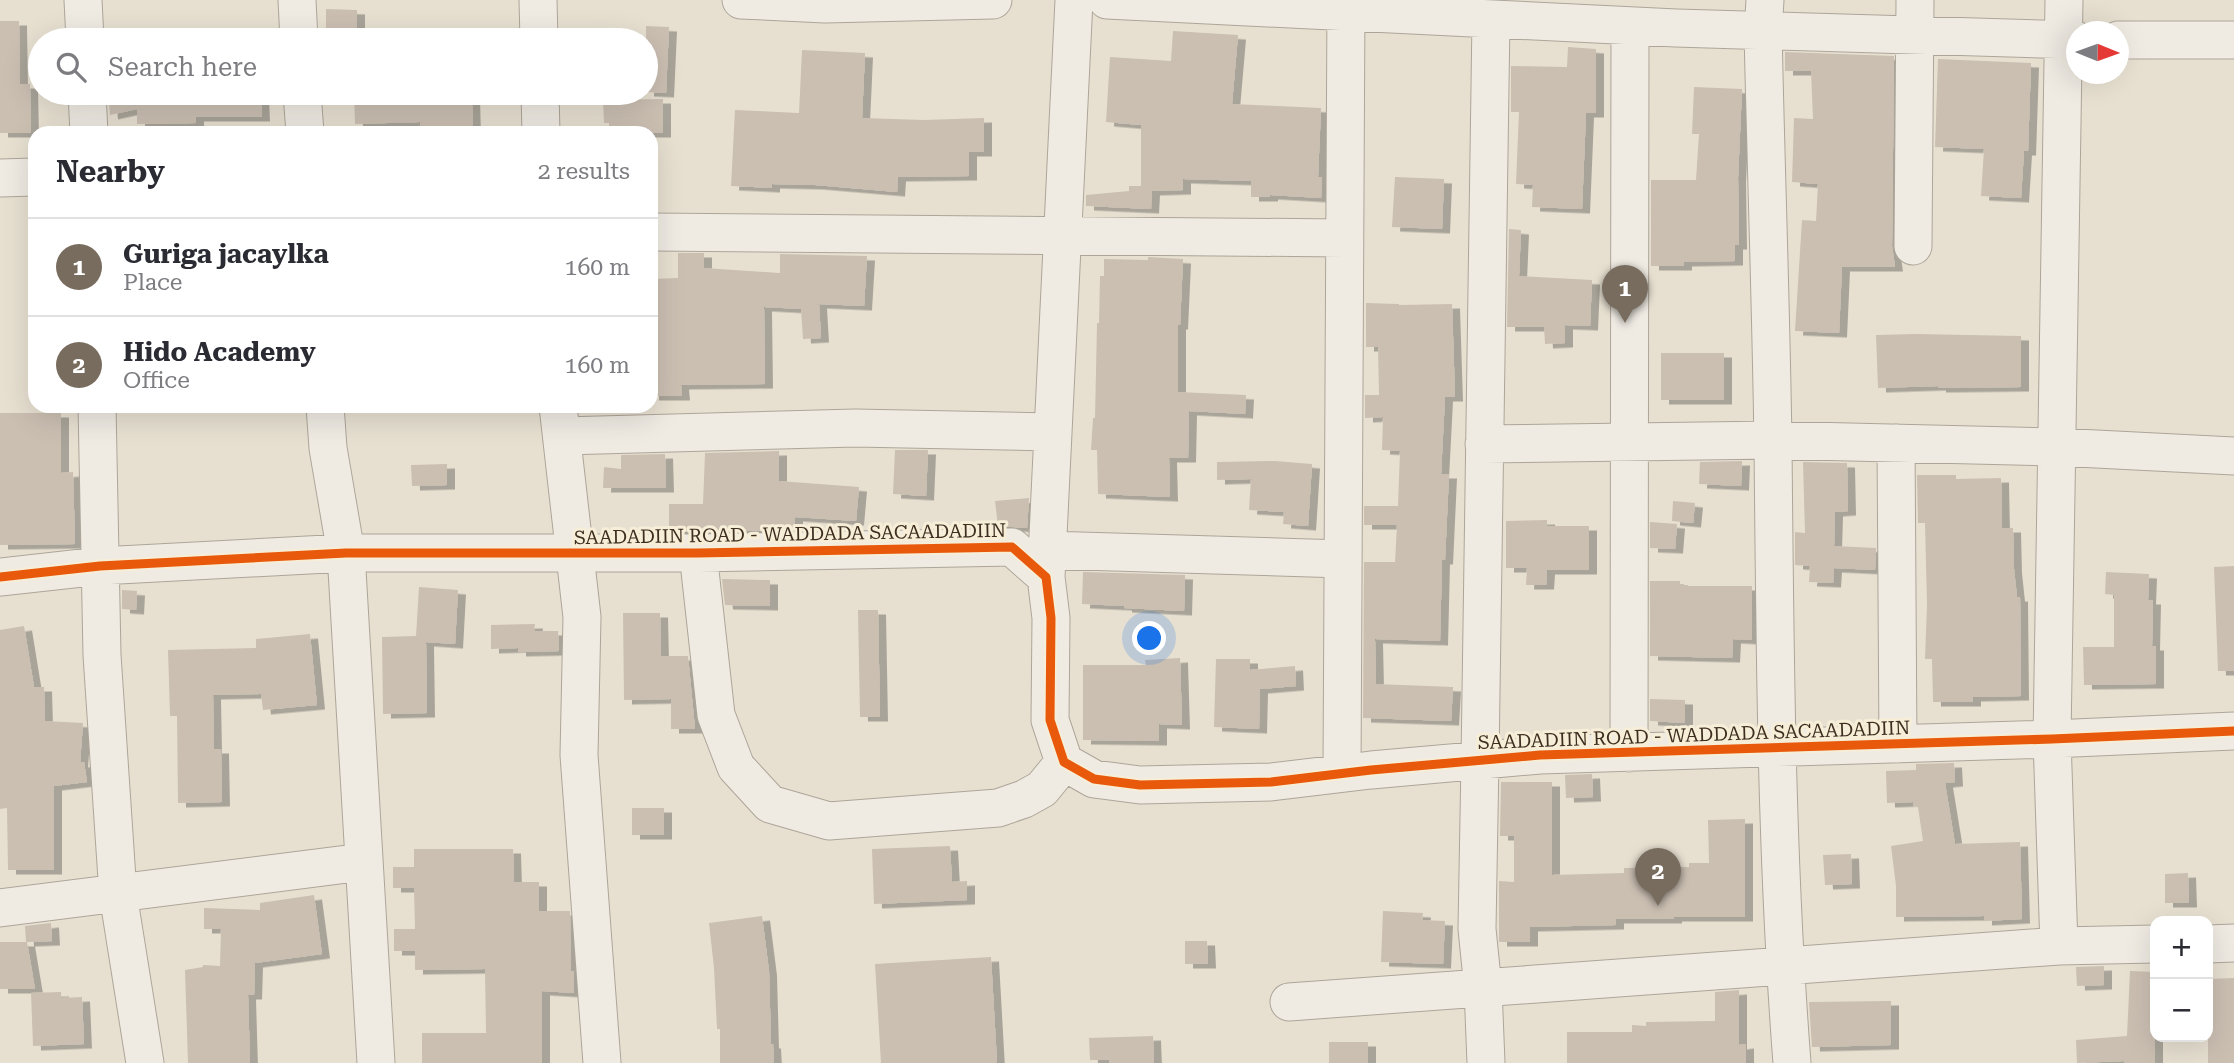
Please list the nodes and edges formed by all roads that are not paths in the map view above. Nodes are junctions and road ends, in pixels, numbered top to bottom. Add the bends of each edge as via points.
1 (83, 0) edge
2 (297, 0) edge
3 (538, 0) edge
4 (741, 0) edge
5 (993, 0) edge
6 (1074, 0) edge
7 (1107, 0) edge
8 (1915, 0) edge
9 (2064, 0) edge
10 (869, 1) edge
11 (1345, 6) edge
12 (1764, 15) edge
13 (1643, 18) edge
14 (1491, 19) junction
15 (2067, 21) edge
16 (84, 28) edge
17 (298, 28) edge
18 (539, 28) edge
19 (1914, 36) junction
20 (2066, 40) edge
21 (2129, 40) edge
22 (2234, 40) edge
23 (2069, 84) edge
24 (88, 105) edge
25 (303, 105) edge
26 (540, 105) edge
27 (89, 126) edge
28 (304, 126) edge
29 (541, 126) edge
30 (28, 177) edge
31 (0, 178) edge
32 (658, 232) edge
33 (1062, 235) junction
34 (1344, 238) junction
35 (1913, 246) dead end
36 (97, 413) edge
37 (325, 413) edge
38 (560, 421) edge
39 (1053, 432) junction
40 (1773, 440) junction
41 (1630, 442) junction
42 (1896, 443) junction
43 (1485, 444) junction
44 (2057, 447) junction
45 (2234, 456) edge
46 (345, 553) junction
47 (698, 553) junction
48 (574, 554) junction
49 (1343, 559) junction
50 (1046, 563) junction
51 (100, 566) junction
52 (0, 577) edge
53 (2234, 731) edge
54 (2052, 739) junction
55 (1898, 744) junction
56 (1776, 748) junction
57 (1629, 753) junction
58 (1480, 761) junction
59 (1064, 762) junction
60 (1342, 773) junction
61 (363, 862) junction
62 (118, 894) junction
63 (0, 908) edge
64 (2234, 943) edge
65 (2150, 944) edge
66 (2213, 944) edge
67 (2059, 946) junction
68 (1784, 965) junction
69 (1483, 988) junction
70 (1289, 1002) dead end
71 (145, 1063) edge
72 (376, 1063) edge
73 (602, 1063) edge
74 (1486, 1063) edge
75 (1791, 1063) edge

1 - 16 street
2 - 17 street
3 - 18 street
4 - 10 street
5 - 10 street
6 - 33 street
7 - 11 street
8 - 19 street
9 - 15 street
11 - 14 street
11 - 34 street
12 - 13 street
12 - 19 street
12 - 40 street
13 - 14 street
13 - 41 street
14 - 43 street
19 - 20 street
19 - 35 street
21 - 22 street
23 - 44 street
24 - 27 street
25 - 28 street
26 - 29 street
30 - 31 street
32 - 33 street
33 - 34 street
33 - 39 street
34 - 49 street
36 - 51 street
37 - 46 street
38 - 39 street
38 - 48 street
39 - 50 street
40 - 41 street
40 - 42 street
40 - 56 street
41 - 43 street
41 - 57 street
42 - 44 street
42 - 55 street
43 - 58 street
44 - 45 street
44 - 54 street
46 - 48 street, SAADADIIN ROAD - WADDADA SACAADADIIN
46 - 51 street, SAADADIIN ROAD - WADDADA SACAADADIIN
46 - 61 street
47 - 48 street, SAADADIIN ROAD - WADDADA SACAADADIIN
47 - 50 street, SAADADIIN ROAD - WADDADA SACAADADIIN via 1012,547
47 - 59 street via 716,715 736,767 770,804 830,821 999,808 1042,789
48 - 73 street via 582,617 579,755
49 - 50 street
49 - 60 street
50 - 59 street via 1051,618 1050,720
51 - 52 street, SAADADIIN ROAD - WADDADA SACAADADIIN
51 - 62 street
53 - 54 street, SAADADIIN ROAD - WADDADA SACAADADIIN
54 - 55 street, SAADADIIN ROAD - WADDADA SACAADADIIN
54 - 67 street
55 - 56 street, SAADADIIN ROAD - WADDADA SACAADADIIN
56 - 57 street, SAADADIIN ROAD - WADDADA SACAADADIIN
56 - 68 street
57 - 58 street, SAADADIIN ROAD - WADDADA SACAADADIIN
58 - 60 street, SAADADIIN ROAD - WADDADA SACAADADIIN
58 - 69 street via 1477,916
59 - 60 street, SAADADIIN ROAD - WADDADA SACAADADIIN via 1094,779 1140,785 1271,782
61 - 62 street
61 - 72 street
62 - 63 street
62 - 71 street
64 - 66 street
65 - 67 street
67 - 68 street
68 - 69 street
68 - 75 street
69 - 70 street
69 - 74 street

